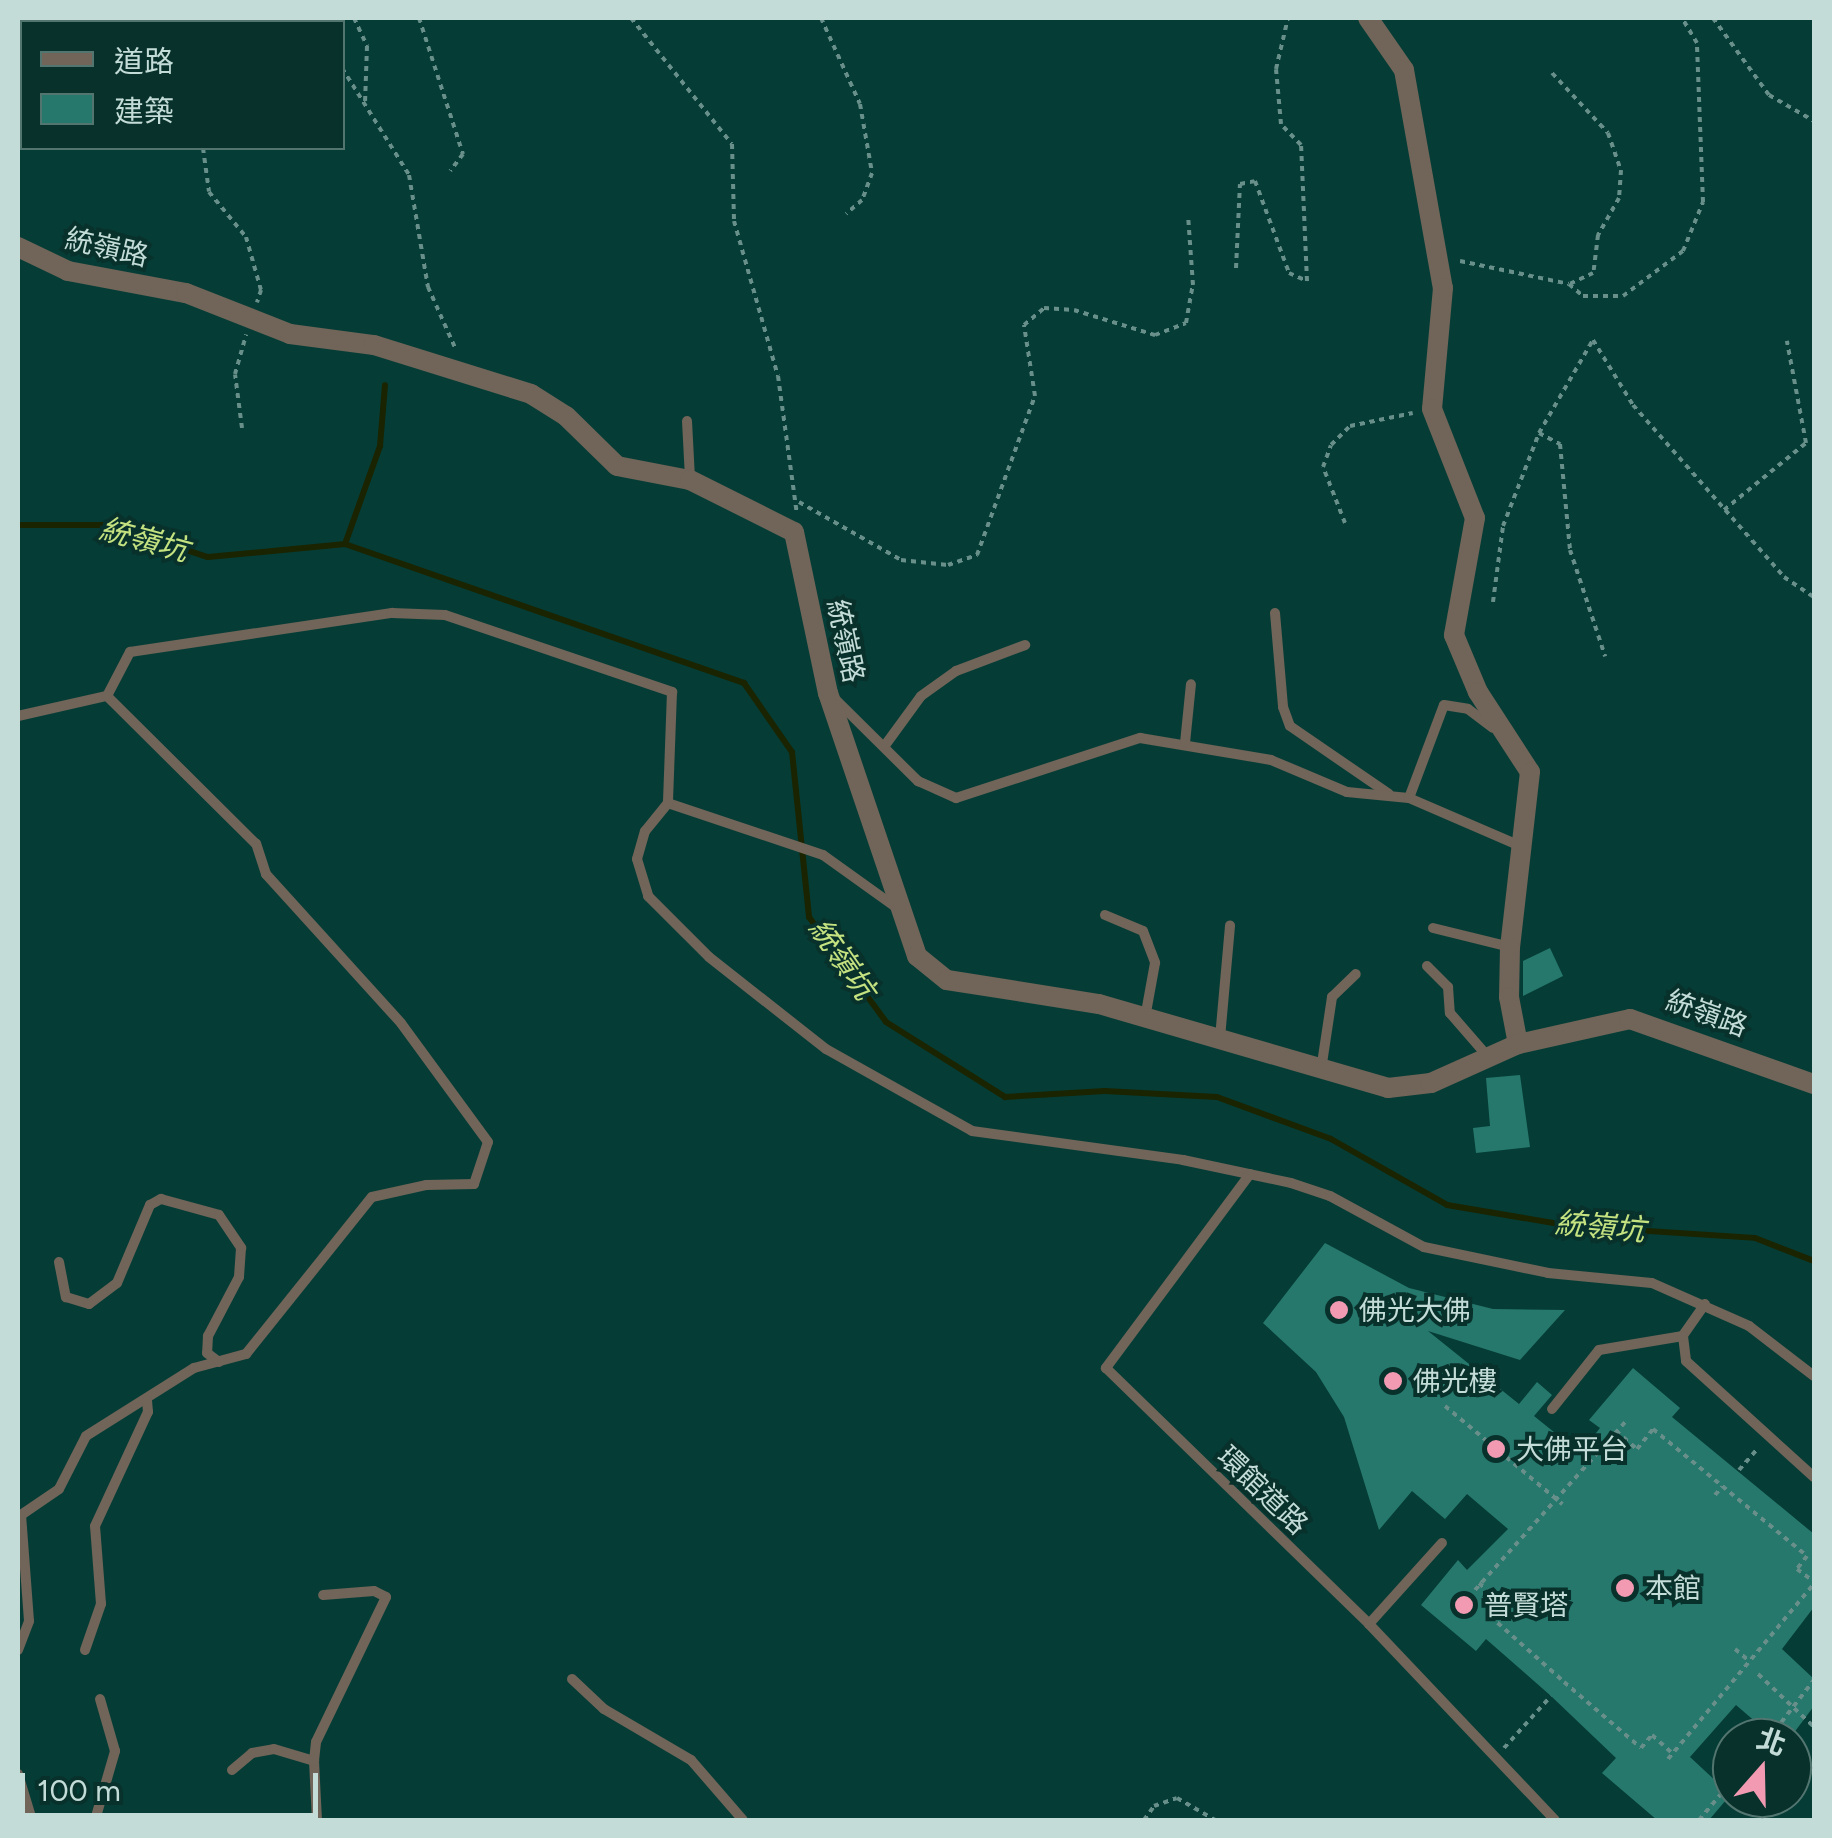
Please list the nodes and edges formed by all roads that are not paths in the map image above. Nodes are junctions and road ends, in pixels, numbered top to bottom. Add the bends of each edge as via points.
1 (1368, 18) edge
2 (18, 247) edge
3 (687, 421) dead end
4 (690, 480) junction
5 (1275, 614) dead end
6 (1025, 645) dead end
7 (1191, 684) dead end
8 (828, 693) junction
9 (107, 696) junction
10 (18, 716) edge
11 (1185, 743) junction
12 (1514, 743) junction
13 (886, 744) junction
14 (1390, 794) junction
15 (1410, 798) junction
16 (668, 803) junction
17 (1526, 848) junction
18 (903, 913) junction
19 (1105, 916) dead end
20 (1230, 924) dead end
21 (1433, 928) dead end
22 (1510, 946) junction
23 (1428, 966) dead end
24 (1356, 974) dead end
25 (1145, 1018) junction
26 (1220, 1038) junction
27 (1518, 1044) junction
28 (1490, 1059) junction
29 (1321, 1070) junction
30 (1814, 1084) edge
31 (1250, 1174) junction
32 (59, 1262) dead end
33 (1705, 1304) junction
34 (1683, 1336) junction
35 (219, 1362) junction
36 (1814, 1376) edge
37 (147, 1401) junction
38 (1552, 1409) dead end
39 (1814, 1477) edge
40 (19, 1514) edge
41 (1442, 1543) dead end
42 (324, 1595) dead end
43 (1369, 1624) junction
44 (18, 1650) edge
45 (85, 1650) dead end
46 (572, 1679) dead end
47 (100, 1699) dead end
48 (314, 1761) junction
49 (232, 1770) dead end
50 (18, 1774) edge
51 (32, 1820) edge
52 (95, 1820) edge
53 (317, 1820) edge
54 (743, 1820) edge
55 (1555, 1820) edge

1 - 12 street via 1404,70 1443,316 1432,409 1475,518 1454,634 1478,692
2 - 4 street, 統嶺路 via 68,271 186,293 290,334 374,346 531,394 566,416 617,466
3 - 4 lane
4 - 8 street, 統嶺路 via 794,532
5 - 14 lane via 1282,706 1290,726
6 - 13 lane via 956,671 921,696
7 - 11 lane
8 - 13 lane
8 - 18 street, 統嶺路
9 - 10 lane
9 - 16 lane via 130,652 392,613 445,615 672,692
9 - 35 lane via 256,844 266,874 400,1023 488,1142 474,1184 426,1184 372,1197 246,1354
11 - 13 lane via 1115,741 956,798 918,781
11 - 14 lane via 1286,764 1347,792
12 - 15 lane via 1468,709 1444,705
12 - 17 street via 1530,772
14 - 15 lane
15 - 17 lane
16 - 18 lane via 823,855
16 - 31 lane via 644,832 637,859 648,896 709,957 826,1049 972,1131
17 - 22 street
18 - 25 street, 統嶺路 via 917,956 947,980 1099,1004
19 - 25 lane via 1143,931 1156,963
20 - 26 lane
21 - 22 lane
22 - 27 street via 1509,998
23 - 28 lane via 1448,988 1450,1013
24 - 29 lane via 1332,997
25 - 26 street, 統嶺路
26 - 29 street, 統嶺路
27 - 28 street, 統嶺路
27 - 30 street, 統嶺路 via 1630,1018
28 - 29 street, 統嶺路 via 1412,1088
31 - 33 lane via 1330,1196 1424,1247 1548,1273 1652,1283
31 - 43 lane, 環館道路 via 1106,1368
32 - 35 lane via 66,1297 89,1304 117,1283 150,1205 161,1199 219,1215 241,1248 239,1277 208,1336 207,1353
33 - 34 lane
33 - 36 lane via 1749,1326
34 - 38 lane via 1599,1350
34 - 39 lane via 1686,1360
35 - 37 lane via 194,1368
37 - 40 lane via 86,1436 59,1489
37 - 45 lane via 148,1412 95,1526 101,1604
40 - 44 lane via 29,1621
41 - 43 lane
42 - 48 lane via 386,1596 316,1742
43 - 55 lane, 環館道路
46 - 54 lane via 604,1709 691,1760
47 - 52 lane via 115,1751
48 - 49 lane via 274,1749 252,1753
48 - 53 lane
50 - 51 lane

